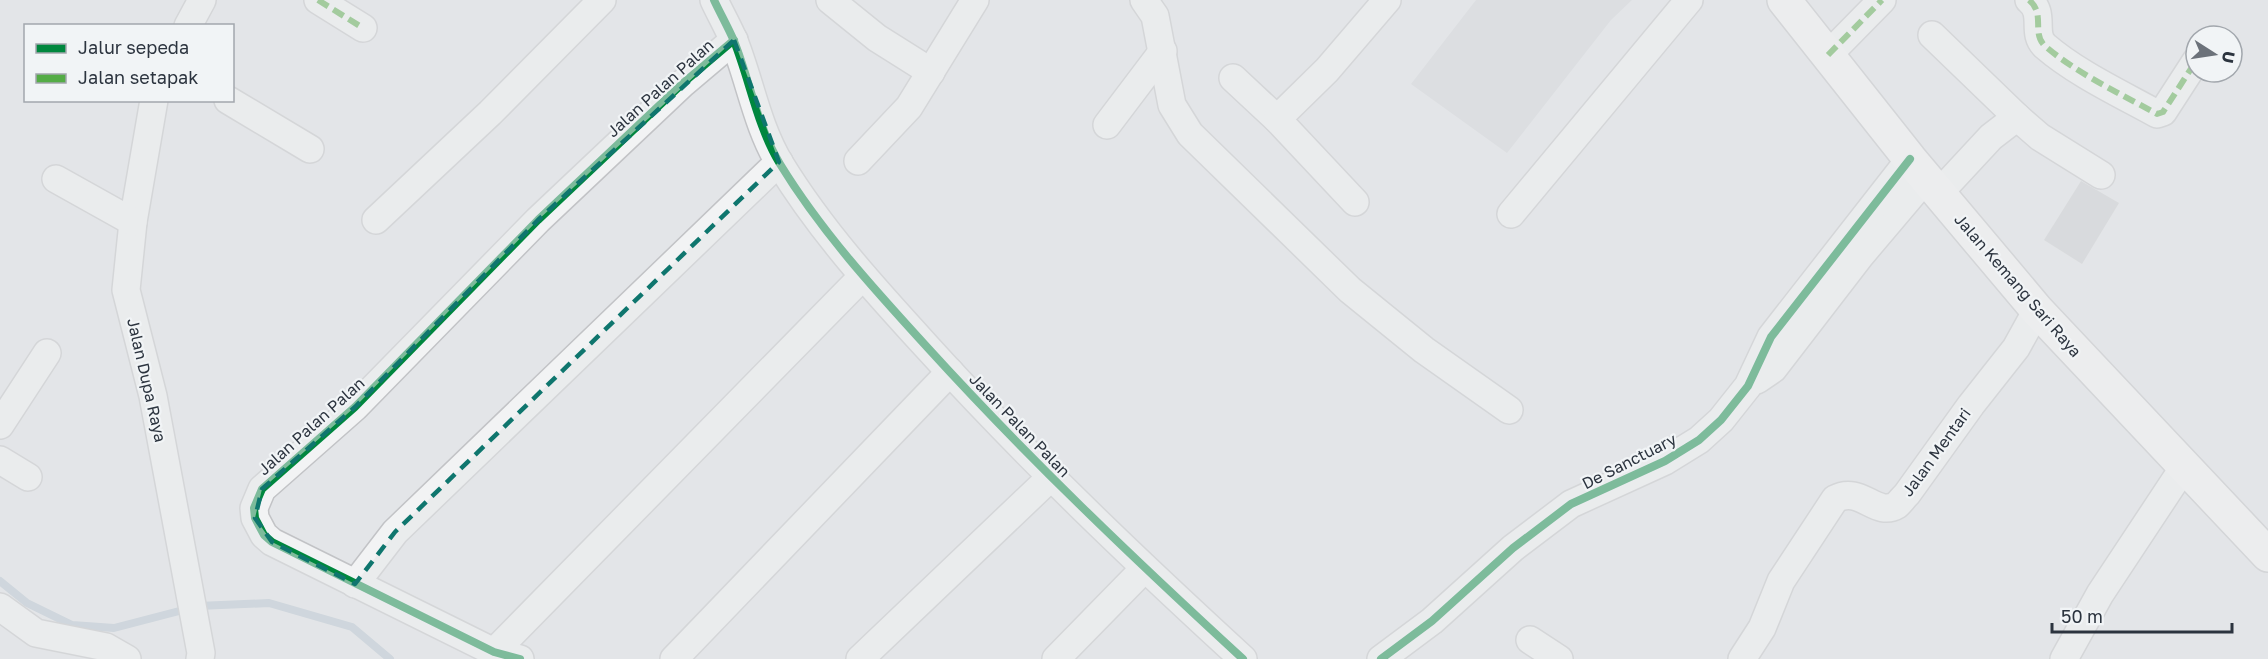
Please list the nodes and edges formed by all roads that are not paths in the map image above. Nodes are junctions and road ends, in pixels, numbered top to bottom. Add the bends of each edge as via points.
1 (202, 0) edge
2 (318, 0) edge
3 (714, 0) edge
4 (830, 0) edge
5 (975, 0) edge
6 (1144, 0) edge
7 (1387, 0) edge
8 (1689, 0) edge
9 (1784, 0) edge
10 (1882, 0) edge
11 (2029, 0) edge
12 (592, 3) edge
13 (189, 24) edge
14 (363, 28) dead end
15 (1932, 35) dead end
16 (734, 40) junction
17 (1163, 51) junction
18 (1828, 55) junction
19 (931, 72) junction
20 (1233, 78) dead end
21 (2184, 80) edge
22 (154, 102) edge
23 (231, 102) edge
24 (2017, 117) junction
25 (1277, 119) junction
26 (1107, 124) dead end
27 (310, 149) dead end
28 (858, 161) dead end
29 (779, 162) junction
30 (2101, 175) dead end
31 (1925, 177) junction
32 (56, 179) dead end
33 (1355, 202) dead end
34 (1511, 214) dead end
35 (376, 220) dead end
36 (133, 222) junction
37 (863, 276) junction
38 (2037, 310) junction
39 (47, 353) dead end
40 (950, 372) junction
41 (1509, 410) dead end
42 (0, 424) edge
43 (0, 460) edge
44 (2184, 467) junction
45 (28, 477) dead end
46 (1051, 477) junction
47 (2268, 555) edge
48 (1144, 569) junction
49 (355, 584) junction
50 (0, 607) edge
51 (1530, 640) dead end
52 (494, 652) junction
53 (127, 659) edge
54 (200, 659) edge
55 (520, 659) edge
56 (674, 659) edge
57 (860, 659) edge
58 (1056, 659) edge
59 (1243, 659) edge
60 (1381, 659) edge
61 (1560, 659) edge
62 (1742, 659) edge
63 (2064, 659) edge

1 - 13 street
2 - 14 street
3 - 16 street
4 - 19 street via 877,38
5 - 19 street
6 - 17 street via 1155,16
7 - 25 street via 1327,70
8 - 34 street
9 - 18 main road, Jalan Kemang Sari Raya
10 - 18 street
11 - 21 street via 2039,14 2038,32 2043,44 2157,114 2163,112
12 - 35 street via 490,113
15 - 24 street
16 - 29 street, Jalan Palan Palan via 760,120
16 - 49 street, Jalan Palan Palan via 538,220 355,407 262,489 254,508 264,535
17 - 26 street
17 - 41 street via 1172,105 1190,134 1350,290 1424,350
18 - 31 main road, Jalan Kemang Sari Raya
19 - 28 street via 909,107
20 - 25 street
22 - 36 street, Jalan Dupa Raya
23 - 27 street
24 - 30 street via 2040,137
24 - 31 street, De Sanctuary
25 - 33 street
29 - 37 street, Jalan Palan Palan via 832,239
29 - 49 street via 394,532
31 - 38 main road, Jalan Kemang Sari Raya
31 - 60 street, De Sanctuary via 1771,337 1748,386 1699,440 1665,461 1571,504
32 - 36 street
36 - 54 street, Jalan Dupa Raya via 126,291 153,396 191,590
37 - 40 street, Jalan Palan Palan
37 - 52 street
38 - 44 main road, Jalan Kemang Sari Raya
38 - 62 street, Jalan Mentari via 2016,348 1896,506 1875,505 1851,494 1835,499 1782,581 1762,628
39 - 42 street
40 - 46 street, Jalan Palan Palan
40 - 56 street
43 - 45 street
44 - 47 main road, Jalan Kemang Sari Raya
44 - 63 street via 2100,594
46 - 48 street, Jalan Palan Palan
46 - 57 street
48 - 58 street
48 - 59 street, Jalan Palan Palan
49 - 52 street, Jalan Palan Palan
50 - 53 street via 36,633 106,647
51 - 61 street
52 - 55 street, Jalan Palan Palan

